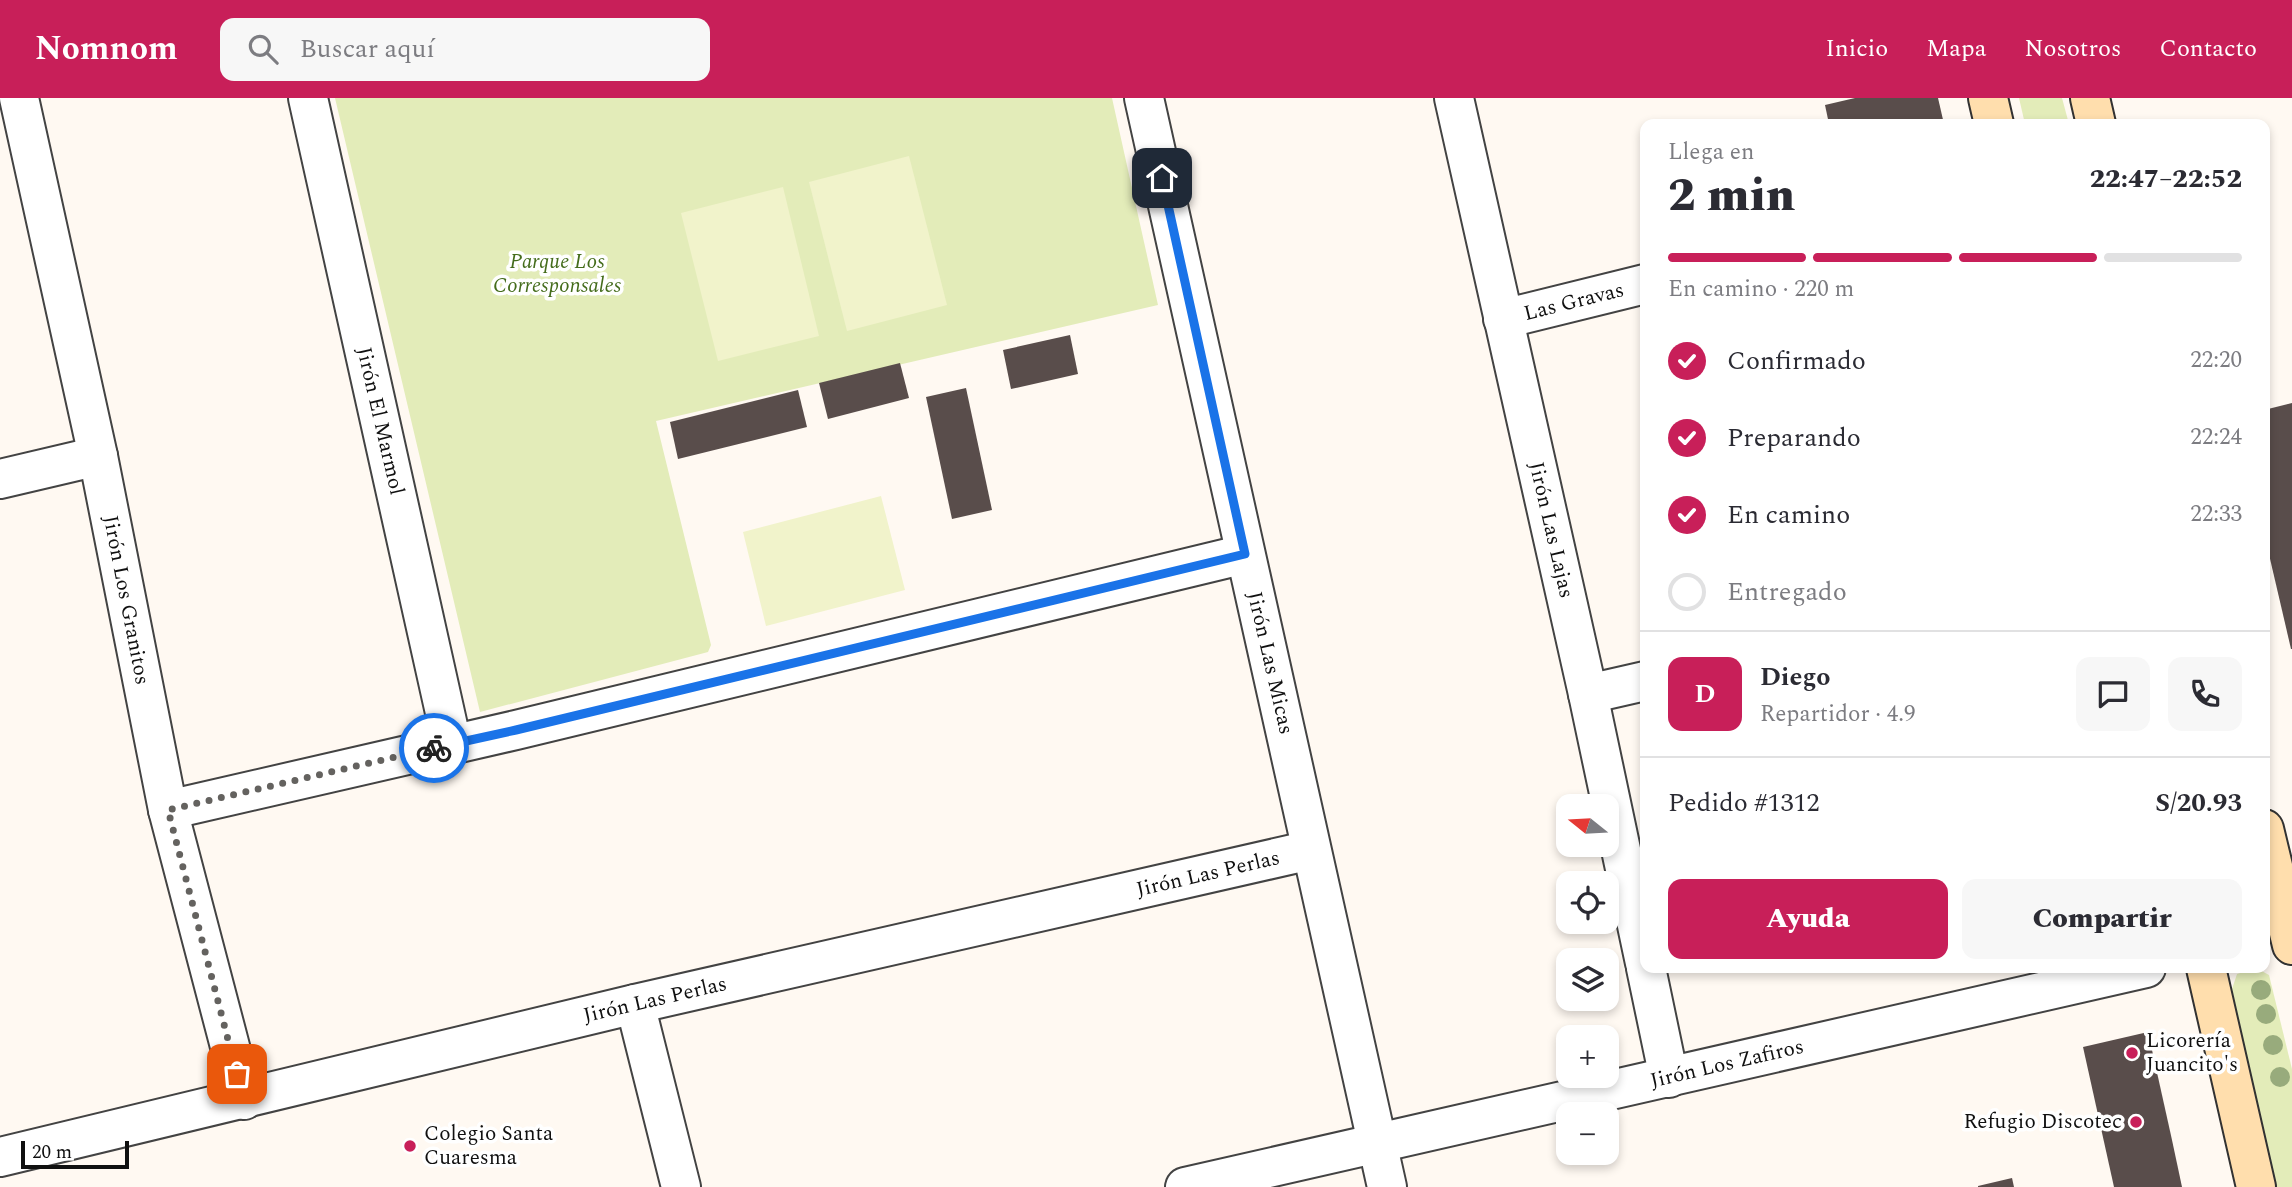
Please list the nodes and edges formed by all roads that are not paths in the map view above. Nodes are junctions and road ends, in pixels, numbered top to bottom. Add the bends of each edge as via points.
1 (19, 98) edge
2 (308, 98) edge
3 (1144, 98) edge
4 (1454, 98) edge
5 (1988, 98) edge
6 (2090, 98) edge
7 (1993, 119) edge
8 (2095, 119) edge
9 (1640, 285) edge
10 (1503, 319) junction
11 (98, 456) junction
12 (0, 479) edge
13 (1245, 554) junction
14 (1640, 682) edge
15 (1588, 694) junction
16 (452, 744) junction
17 (168, 810) junction
18 (1311, 850) junction
19 (2270, 866) edge
20 (1640, 937) edge
21 (2282, 940) edge
22 (1648, 973) edge
23 (2124, 973) edge
24 (2207, 973) edge
25 (635, 1004) junction
26 (1670, 1078) junction
27 (244, 1100) junction
28 (1377, 1143) junction
29 (0, 1157) edge
30 (681, 1187) edge
31 (1185, 1187) edge
32 (1387, 1187) edge
33 (2256, 1187) edge

1 - 11 street, Jirón Los Granitos
2 - 16 street, Jirón El Marmol
3 - 13 street, Jirón Las Micas
4 - 10 street, Jirón Las Lajas
5 - 7 main road
6 - 8 main road
9 - 10 street, Las Gravas
10 - 15 street, Jirón Las Lajas
11 - 12 street
11 - 17 street, Jirón Los Granitos
13 - 16 street
13 - 18 street, Jirón Las Micas
14 - 15 street
15 - 20 street, Jirón Las Lajas
16 - 17 street
17 - 27 street, Jirón Los Granitos
18 - 25 street, Jirón Las Perlas
18 - 28 street, Jirón Las Micas
19 - 21 main road
22 - 26 street, Jirón Las Lajas
23 - 26 street, Jirón Los Zafiros
24 - 33 main road
25 - 27 street, Jirón Las Perlas
25 - 30 street
26 - 28 street, Jirón Los Zafiros
27 - 29 street, Jirón Las Perlas
28 - 31 street, Jirón Los Zafiros
28 - 32 street, Jirón Las Micas

